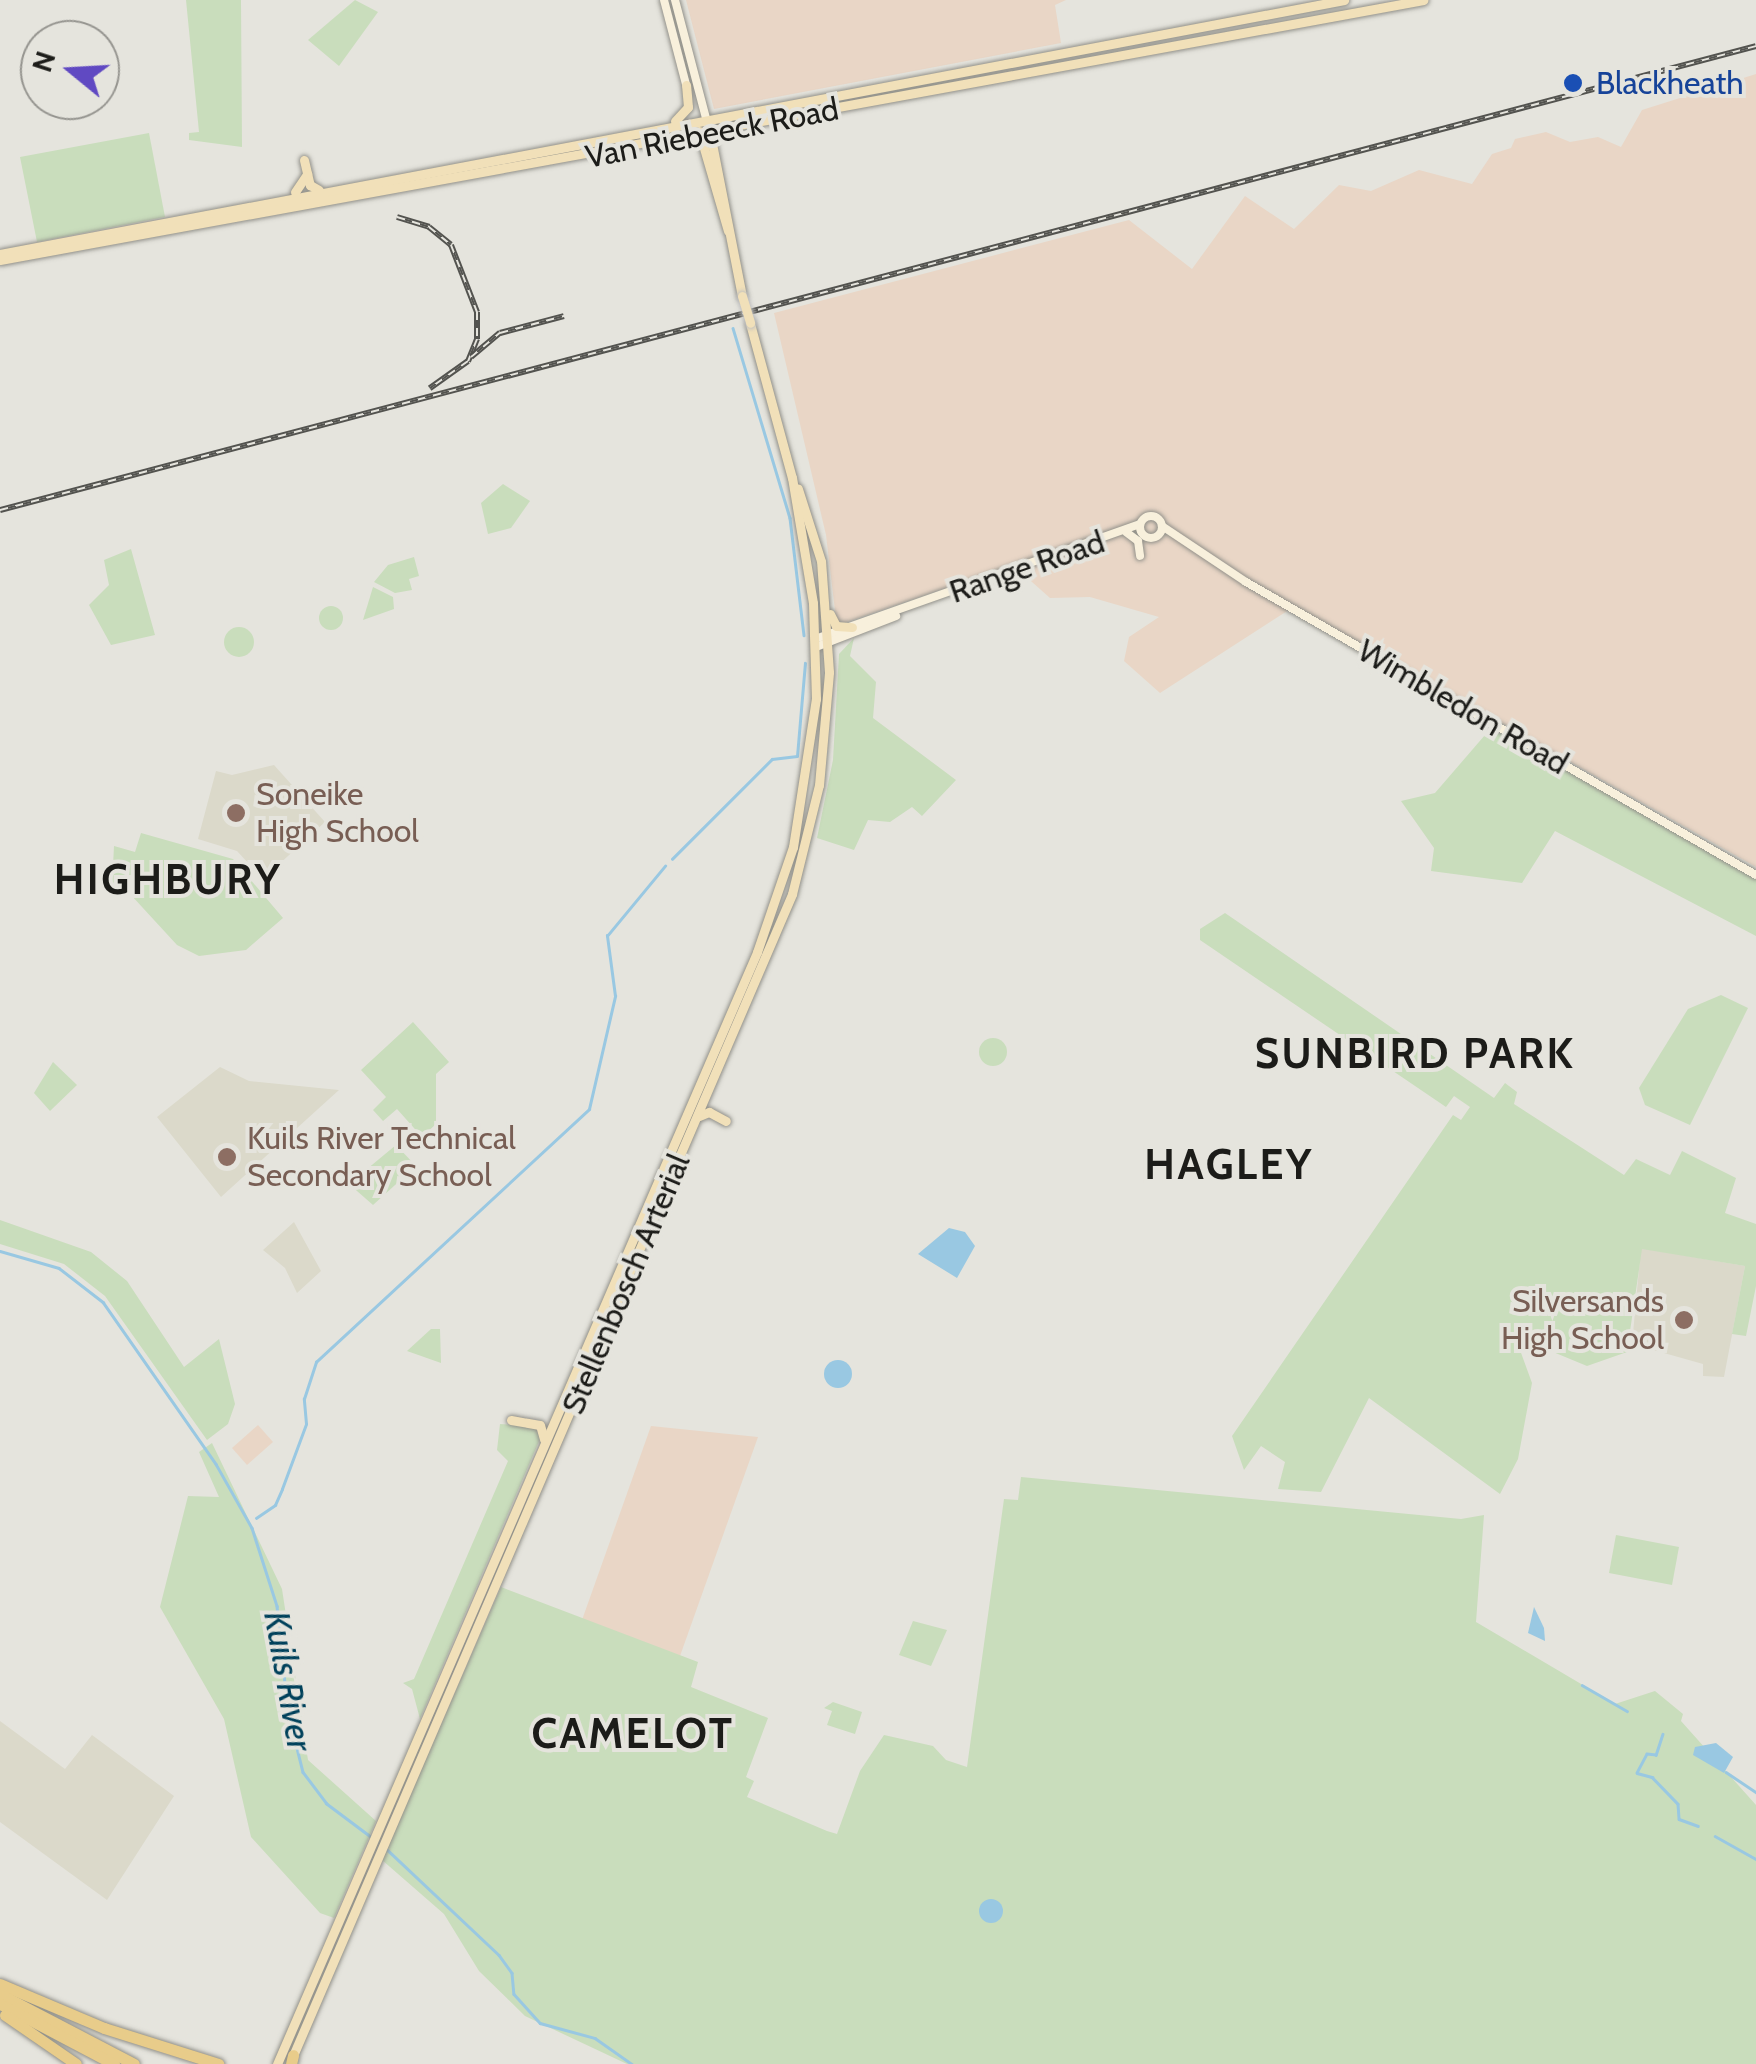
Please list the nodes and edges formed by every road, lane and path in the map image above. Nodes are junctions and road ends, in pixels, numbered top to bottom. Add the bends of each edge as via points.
1 (664, 0) edge
2 (675, 0) edge
3 (1344, 0) edge
4 (1423, 0) edge
5 (686, 86) junction
6 (701, 119) junction
7 (663, 126) junction
8 (705, 132) junction
9 (304, 160) dead end
10 (307, 174) junction
11 (319, 190) junction
12 (271, 200) junction
13 (731, 238) junction
14 (0, 257) edge
15 (792, 478) junction
16 (1134, 530) junction
17 (1161, 530) junction
18 (1140, 556) dead end
19 (826, 602) junction
20 (923, 604) junction
21 (852, 626) junction
22 (828, 638) junction
23 (816, 643) junction
24 (1756, 875) edge
25 (699, 1116) junction
26 (726, 1121) dead end
27 (511, 1420) dead end
28 (544, 1442) junction
29 (384, 1828) junction
30 (374, 1853) junction
31 (0, 1984) edge
32 (0, 1994) edge
33 (0, 2004) edge
34 (0, 2012) edge
35 (291, 2061) edge
36 (76, 2064) edge
37 (114, 2064) edge
38 (134, 2064) edge
39 (218, 2064) edge
40 (277, 2064) edge

1 - 5 main road
2 - 6 main road
3 - 6 main road, Van Riebeeck Road
4 - 8 main road, Van Riebeeck Road
5 - 6 main road
5 - 7 main road via 685,113
6 - 7 main road, Van Riebeeck Road
6 - 8 main road, Stellenbosch Arterial
7 - 11 main road, Van Riebeeck Road
8 - 13 main road, Stellenbosch Arterial
8 - 13 main road, Stellenbosch Arterial
8 - 14 main road, Van Riebeeck Road
9 - 10 main road
10 - 11 main road
10 - 12 main road via 298,191
11 - 12 main road, Van Riebeeck Road
12 - 14 main road, Van Riebeeck Road
13 - 15 main road, Stellenbosch Arterial, bridge
15 - 19 main road, Stellenbosch Arterial via 816,538
15 - 23 main road, Stellenbosch Arterial
16 - 17 main road
16 - 17 main road via 1150,515
16 - 18 main road
16 - 20 main road, Range Road
17 - 24 main road, Wimbledon Road
19 - 21 main road via 834,624
19 - 22 main road, Stellenbosch Arterial
20 - 21 main road, Range Road
20 - 22 main road, Range Road
21 - 22 main road, Range Road
22 - 23 main road, Range Road
22 - 25 main road, Stellenbosch Arterial via 825,744 802,862
23 - 28 main road, Stellenbosch Arterial via 806,784 777,899
25 - 26 main road via 709,1112
25 - 29 main road, Stellenbosch Arterial
27 - 28 main road via 540,1425
28 - 29 main road, Stellenbosch Arterial
29 - 30 main road, Stellenbosch Arterial
30 - 35 main road, Stellenbosch Arterial
30 - 40 main road, Stellenbosch Arterial
31 - 39 highway via 104,2028
32 - 38 highway
33 - 37 highway
34 - 36 highway

